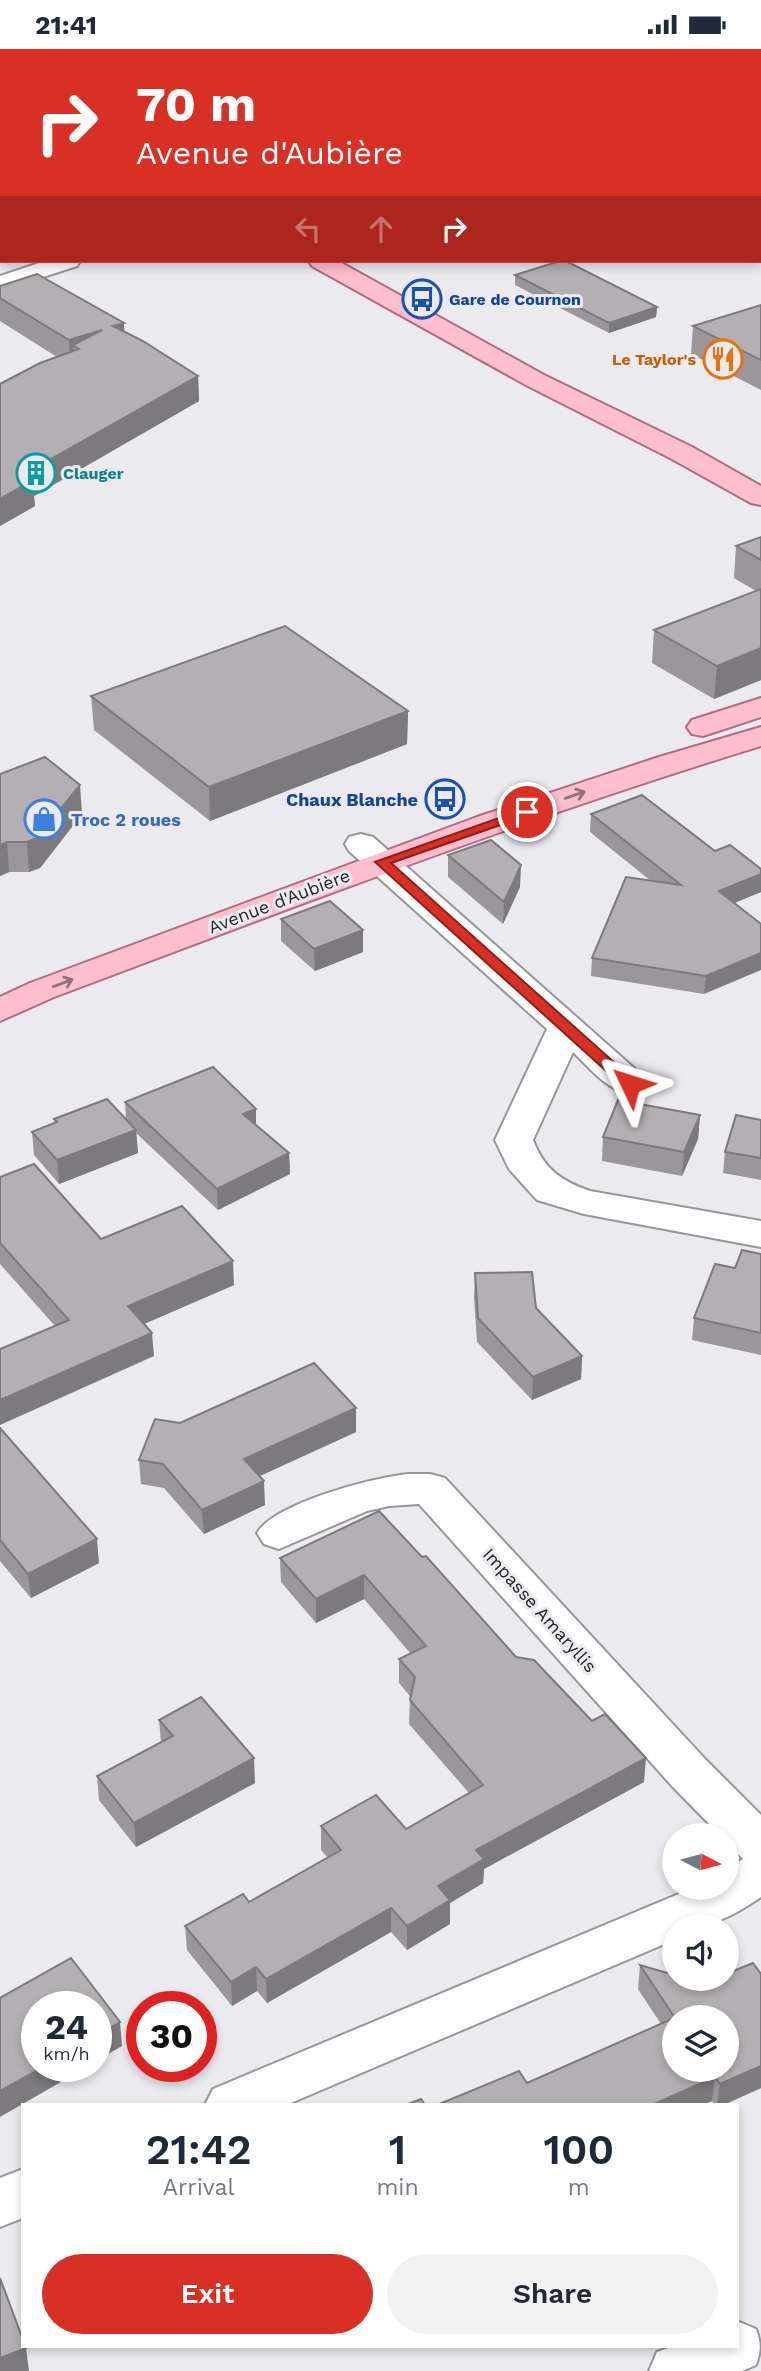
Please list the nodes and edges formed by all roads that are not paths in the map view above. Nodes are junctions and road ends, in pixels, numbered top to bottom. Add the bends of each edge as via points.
1 (62, 263) edge
2 (325, 263) edge
3 (0, 285) edge
4 (761, 497) edge
5 (761, 707) edge
6 (761, 736) edge
7 (372, 853) junction
8 (0, 981) edge
9 (0, 1010) edge
10 (566, 1027) junction
11 (630, 1084) dead end
12 (761, 1234) edge
13 (279, 1533) dead end
14 (761, 1846) edge
15 (761, 1872) edge
16 (236, 2103) edge
17 (21, 2194) edge
18 (0, 2203) edge
19 (761, 2336) edge
20 (739, 2345) edge
21 (731, 2348) edge
22 (677, 2371) edge

1 - 3 street
2 - 4 main road via 535,380
5 - 7 main road, Avenue d'Aubière
7 -> 6 main road, Avenue d'Aubière
7 - 8 main road, Avenue d'Aubière
9 -> 7 main road, Avenue d'Aubière
7 - 10 street
10 - 11 street
10 - 12 street via 514,1140 522,1161 551,1191 584,1202
13 - 14 street, Impasse Amaryllis via 367,1493 405,1487 430,1489
15 - 16 street via 723,1897
17 - 18 street
19 - 20 street
21 - 22 street

